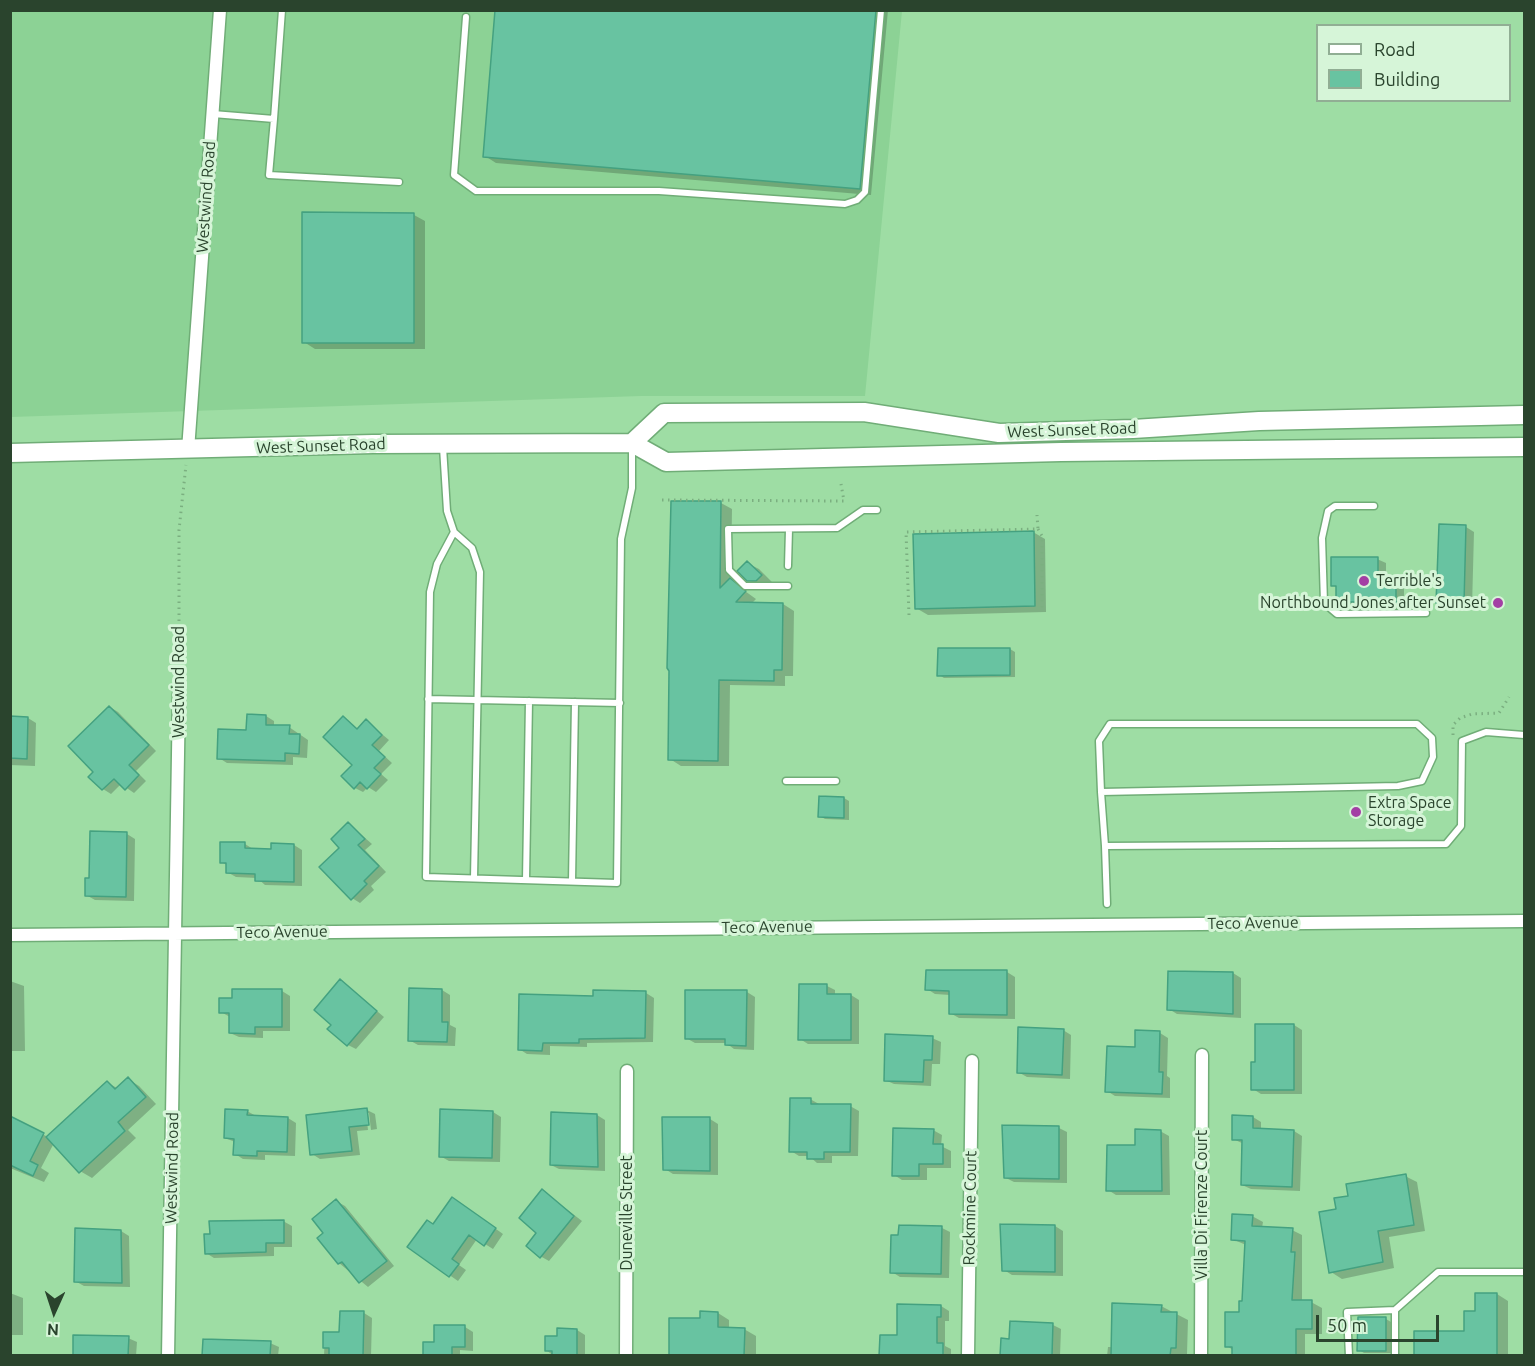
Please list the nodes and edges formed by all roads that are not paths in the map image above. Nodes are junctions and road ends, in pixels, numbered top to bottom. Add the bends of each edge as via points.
1 (220, 10) edge
2 (282, 10) edge
3 (881, 10) edge
4 (466, 17) dead end
5 (212, 114) junction
6 (274, 119) junction
7 (399, 182) dead end
8 (1524, 414) edge
9 (443, 443) junction
10 (632, 443) junction
11 (1524, 447) edge
12 (188, 450) junction
13 (10, 453) edge
14 (1374, 506) dead end
15 (877, 510) dead end
16 (789, 529) junction
17 (454, 532) junction
18 (788, 566) dead end
19 (788, 586) dead end
20 (1426, 613) dead end
21 (179, 694) road end
22 (428, 699) junction
23 (478, 700) junction
24 (529, 701) junction
25 (575, 702) junction
26 (620, 703) junction
27 (1524, 735) edge
28 (786, 781) dead end
29 (836, 781) dead end
30 (1101, 792) junction
31 (1105, 846) junction
32 (474, 878) junction
33 (526, 880) junction
34 (572, 881) junction
35 (1107, 904) dead end
36 (1524, 921) edge
37 (176, 933) junction
38 (10, 935) edge
39 (1202, 1055) dead end
40 (972, 1061) dead end
41 (627, 1071) dead end
42 (1524, 1272) edge
43 (1395, 1310) junction
44 (168, 1356) edge
45 (626, 1356) edge
46 (968, 1356) edge
47 (1201, 1356) edge
48 (1349, 1356) edge
49 (1395, 1356) edge

1 - 5 street, Westwind Road
2 - 6 lane
3 - 4 lane via 865,192 845,204 659,191 476,191 454,175
5 - 6 lane
5 - 12 street, Westwind Road
6 - 7 lane via 269,175
8 - 10 main road, West Sunset Road via 999,433 864,412 664,413
9 - 10 main road, West Sunset Road
9 - 12 main road, West Sunset Road
9 - 17 lane via 447,511
10 - 11 main road, West Sunset Road via 666,462 1061,452
10 - 26 lane via 632,488 621,539
12 - 13 main road, West Sunset Road
14 - 20 lane via 1335,506 1328,511 1322,538 1323,603 1337,614
15 - 16 lane via 862,510 837,528
16 - 18 lane
16 - 19 lane via 728,529 729,570 745,586
17 - 22 lane via 437,564 430,592
17 - 23 lane via 472,548 480,572
21 - 37 street, Westwind Road
22 - 23 lane
22 - 32 lane via 426,877
23 - 24 lane
23 - 32 lane
24 - 25 lane
24 - 33 lane
25 - 26 lane
25 - 34 lane
26 - 34 lane via 617,882
27 - 31 lane via 1486,732 1462,741 1461,826 1446,844
28 - 29 lane
30 - 30 lane via 1099,741 1110,724 1417,724 1432,738 1434,757 1422,781 1398,786
30 - 31 lane
31 - 35 lane
32 - 33 lane
33 - 34 lane
36 - 37 street, Teco Avenue
37 - 38 street, Teco Avenue
37 - 44 street, Westwind Road
39 - 47 street, Villa Di Firenze Court
40 - 46 street, Rockmine Court
41 - 45 street, Duneville Street
42 - 43 lane via 1438,1272
43 - 48 lane via 1347,1312
43 - 49 lane

